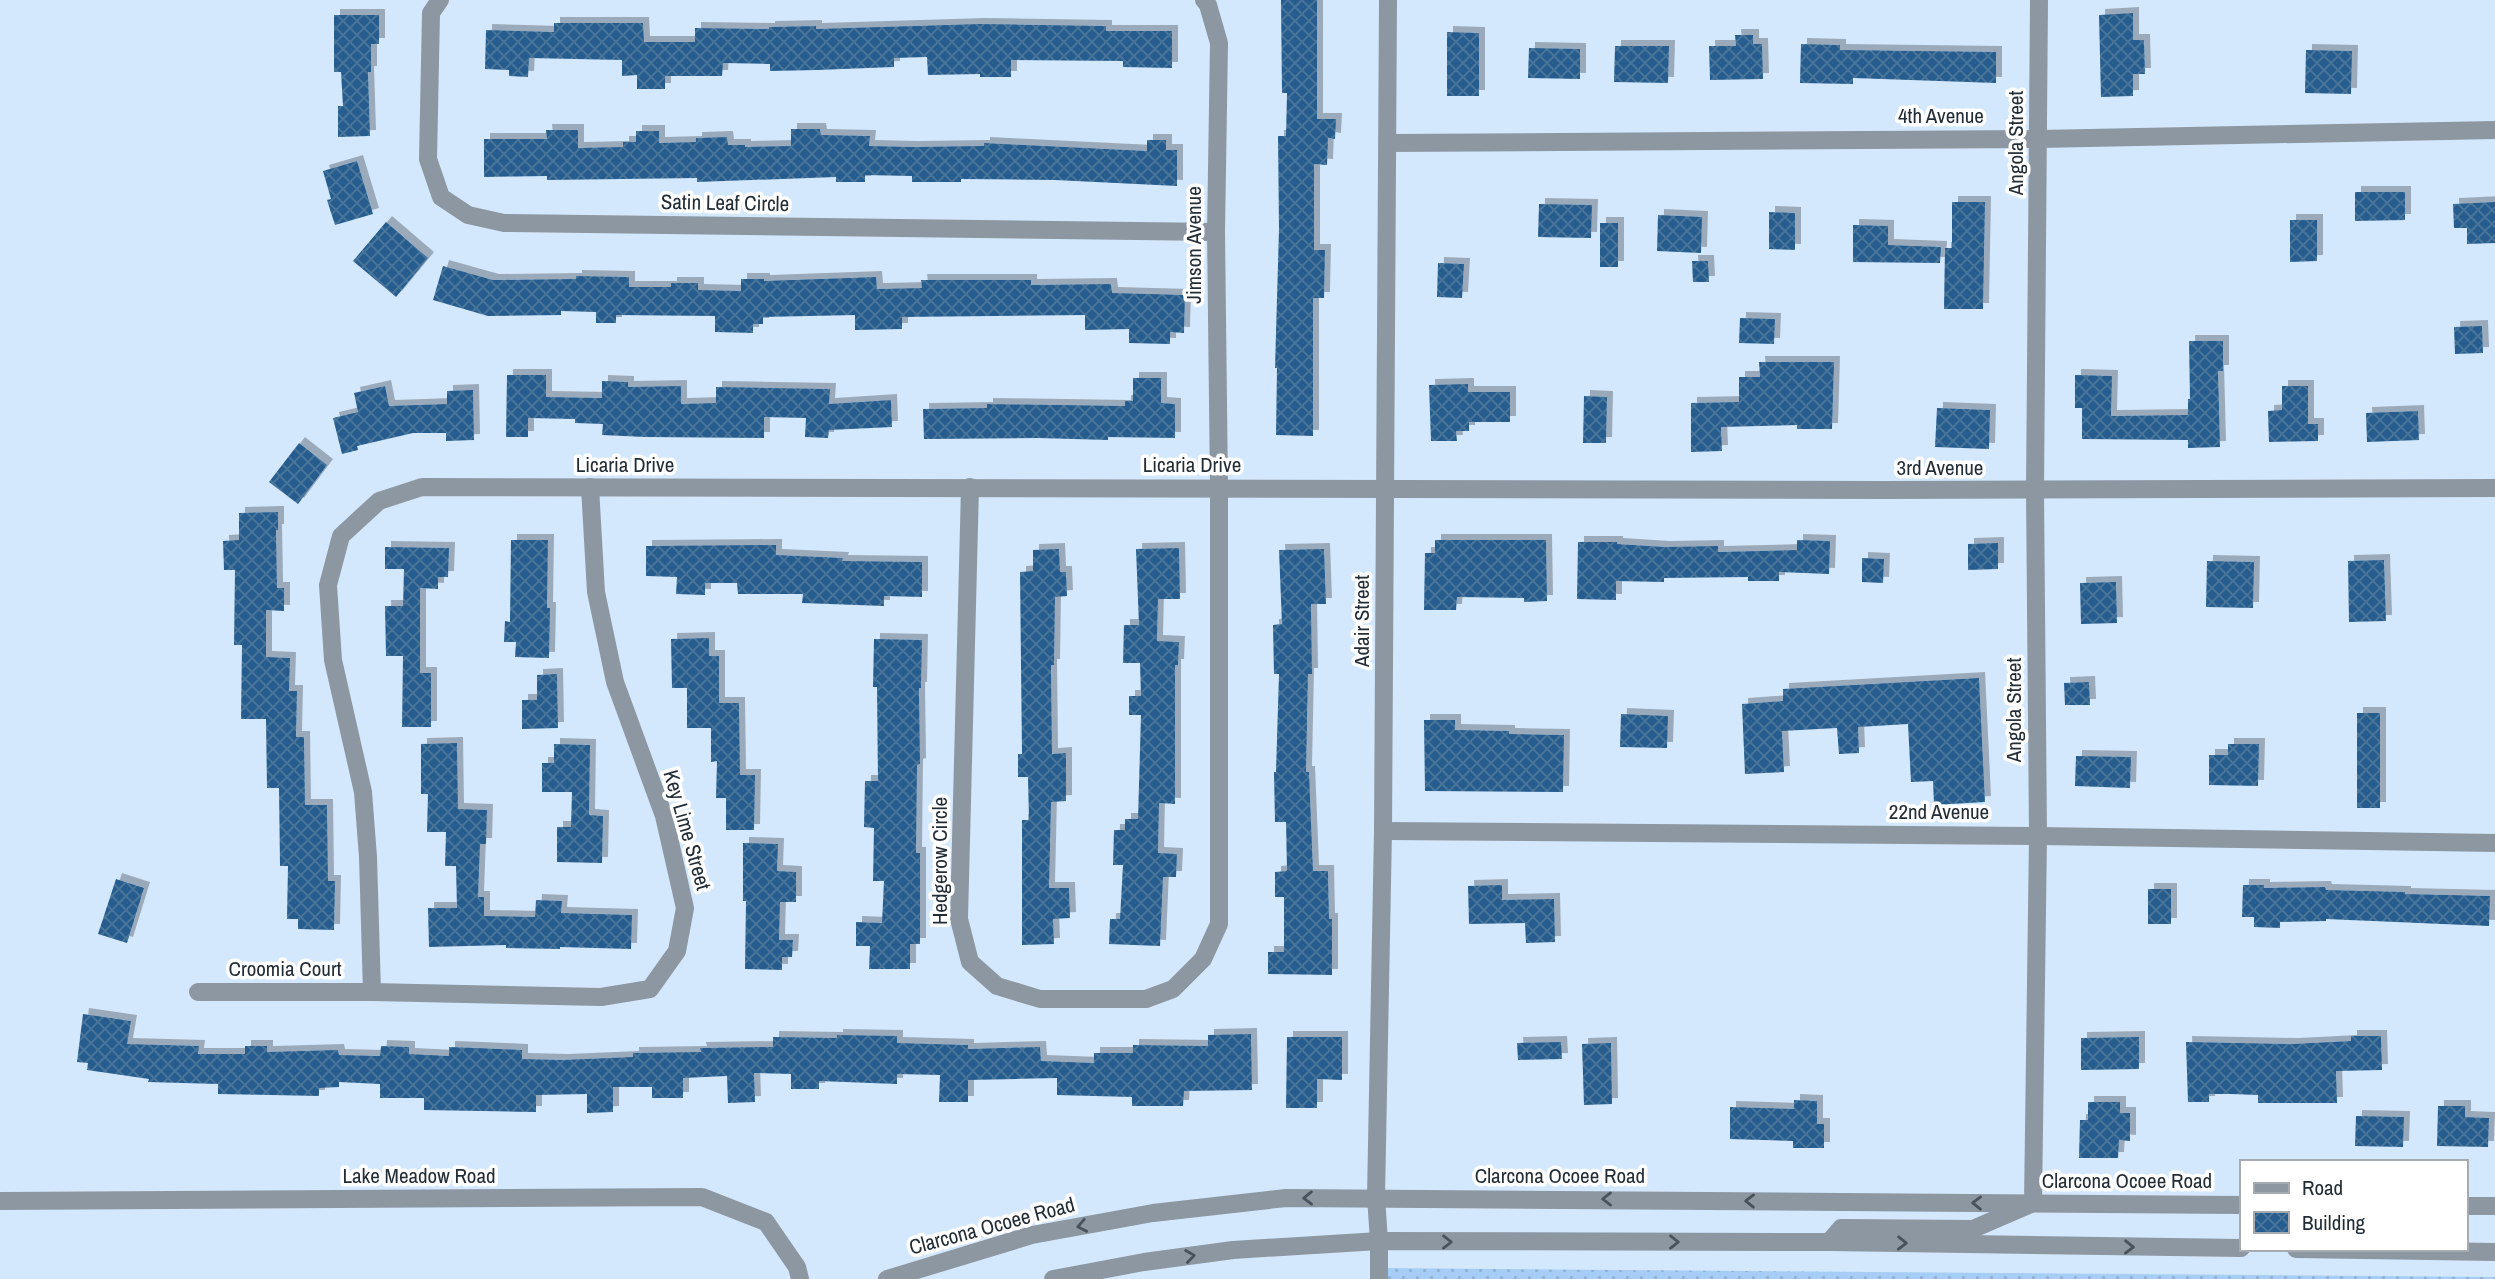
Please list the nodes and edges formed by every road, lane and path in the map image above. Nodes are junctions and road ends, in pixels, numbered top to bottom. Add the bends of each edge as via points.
1 (440, 0) edge
2 (1388, 0) edge
3 (2039, 0) edge
4 (1206, 2) edge
5 (2495, 130) edge
6 (2039, 139) junction
7 (1388, 143) junction
8 (1216, 232) junction
9 (590, 487) junction
10 (970, 487) junction
11 (1219, 487) junction
12 (2495, 488) edge
13 (1386, 489) junction
14 (2035, 491) junction
15 (1383, 831) junction
16 (2038, 836) junction
17 (2495, 843) edge
18 (198, 992) dead end
19 (372, 992) junction
20 (1376, 1197) junction
21 (0, 1200) edge
22 (2033, 1203) junction
23 (2240, 1205) edge
24 (2467, 1206) edge
25 (2495, 1206) edge
26 (1378, 1241) junction
27 (1829, 1242) junction
28 (2240, 1248) edge
29 (2429, 1251) edge
30 (2495, 1252) edge
31 (800, 1279) edge
32 (887, 1279) edge
33 (1054, 1279) edge
34 (1379, 1279) edge

1 - 8 street, Satin Leaf Circle via 431,13 428,159 441,197 468,215 504,223
2 - 7 street, Adair Street
3 - 6 street, Angola Street
4 - 8 street, Jimson Avenue via 1219,43
5 - 6 street, 4th Avenue
6 - 7 street, 4th Avenue
6 - 14 street, Angola Street
7 - 13 street, Adair Street
8 - 11 street, Jimson Avenue
9 - 10 street, Licaria Drive
9 - 19 street, Licaria Drive via 422,487 379,501 341,536 328,585 333,660 363,792
9 - 19 street, Key Lime Street via 596,592 615,681 664,816 685,908 677,951 650,989 601,997
10 - 11 street, Licaria Drive
10 - 11 street, Hedgerow Circle via 959,919 970,962 997,986 1040,999 1146,999 1173,989 1203,959 1219,924
11 - 13 street, Licaria Drive
12 - 14 street, 3rd Avenue
13 - 14 street, 3rd Avenue
13 - 15 street, Adair Street
14 - 16 street, Angola Street
15 - 16 street, 22nd Avenue
15 - 20 street, Adair Street
16 - 17 street, 22nd Avenue
16 - 22 street, Angola Street
18 - 19 street, Croomia Court
22 -> 20 street, Clarcona Ocoee Road
20 - 26 street, Adair Street
20 -> 32 street, Clarcona Ocoee Road via 1286,1198 1153,1213 1032,1235
21 - 31 street, Lake Meadow Road via 702,1197 766,1222 797,1267
22 - 23 street, Clarcona Ocoee Road
22 - 27 street via 1973,1229 1841,1228
24 - 25 street
26 -> 27 street
33 -> 26 street via 1233,1250
26 - 34 street, Adair Street
27 -> 28 street
29 - 30 street

